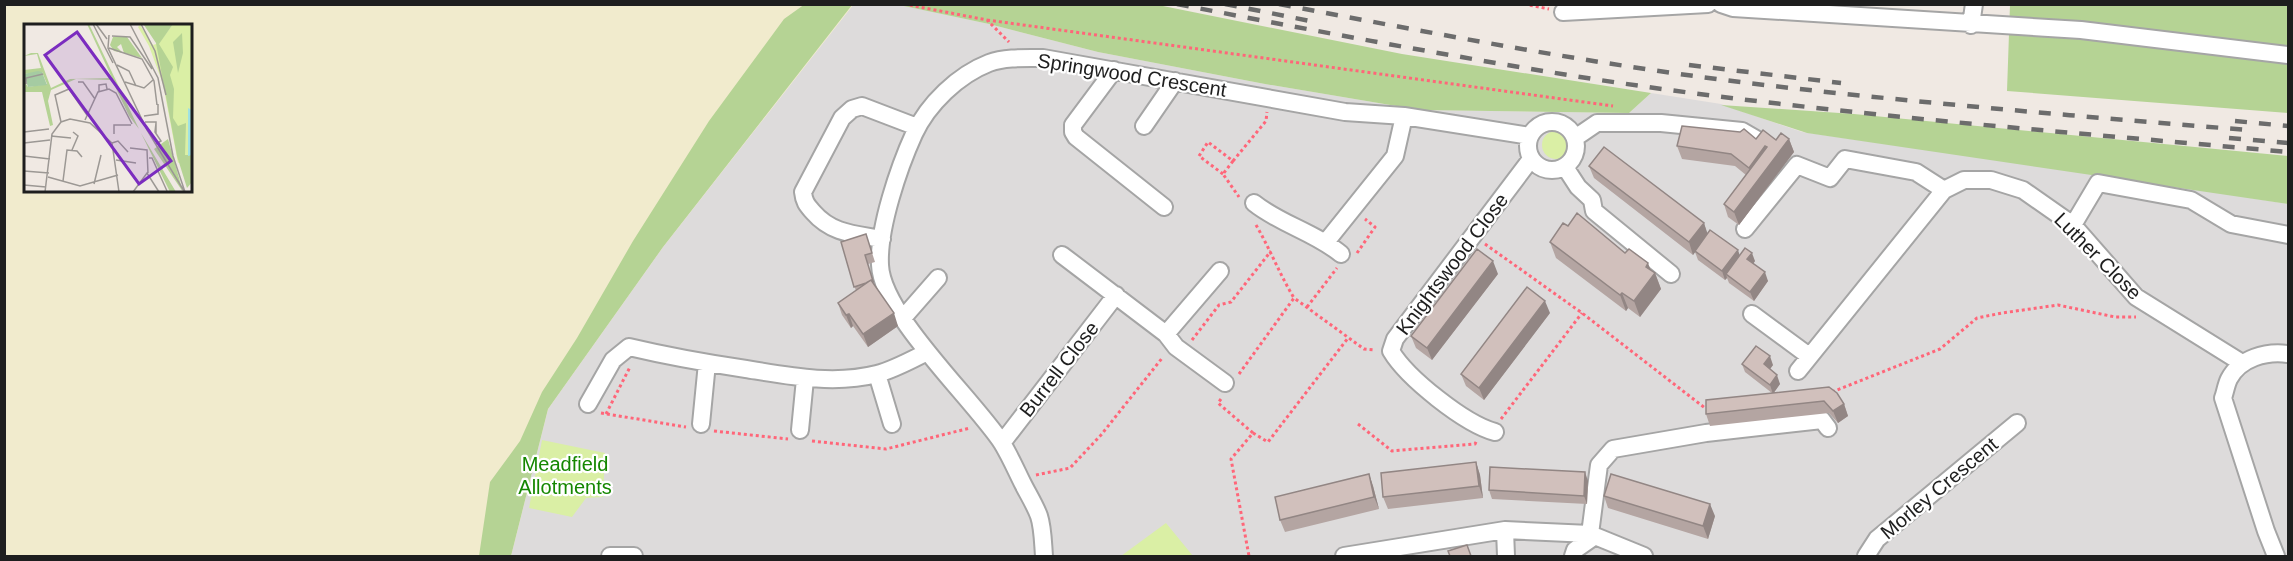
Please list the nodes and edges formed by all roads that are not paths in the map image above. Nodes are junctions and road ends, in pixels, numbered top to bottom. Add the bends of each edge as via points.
1 (1708, 4) edge
2 (1721, 4) edge
3 (1974, 4) edge
4 (1563, 12) road end
5 (1971, 25) junction
6 (2289, 55) edge
7 (1114, 70) junction
8 (1175, 81) junction
9 (1404, 116) junction
10 (1144, 126) dead end
11 (917, 127) junction
12 (1530, 136) junction
13 (1575, 138) junction
14 (1763, 144) edge
15 (1531, 159) junction
16 (1565, 167) junction
17 (1944, 190) junction
18 (1254, 203) dead end
19 (1164, 207) dead end
20 (2073, 225) junction
21 (1745, 229) dead end
22 (2289, 235) edge
23 (882, 239) junction
24 (1326, 242) junction
25 (1341, 254) dead end
26 (1062, 255) dead end
27 (1220, 271) dead end
28 (1671, 274) dead end
29 (938, 278) dead end
30 (1116, 295) junction
31 (1752, 314) dead end
32 (903, 318) junction
33 (1174, 343) junction
34 (927, 352) junction
35 (2289, 354) edge
36 (1809, 356) junction
37 (707, 363) junction
38 (2242, 363) junction
39 (1798, 371) dead end
40 (877, 374) junction
41 (805, 379) junction
42 (1229, 385) road end
43 (592, 408) road end
44 (2017, 423) dead end
45 (892, 424) dead end
46 (701, 427) road end
47 (1828, 428) dead end
48 (1489, 430) road end
49 (803, 437) road end
50 (1002, 443) junction
51 (1505, 530) junction
52 (1593, 535) junction
53 (610, 556) edge
54 (634, 556) edge
55 (1044, 556) edge
56 (1344, 556) edge
57 (1506, 556) edge
58 (1573, 556) edge
59 (1644, 556) edge
60 (1866, 556) edge
61 (2276, 556) edge

1 - 4 street
2 - 5 street
3 - 5 street
5 - 6 street via 2081,30
7 - 8 street, Springwood Crescent
7 - 11 street, Springwood Crescent via 1043,58 990,63 969,73 934,104
7 - 19 street via 1073,125 1073,132
8 - 9 street, Springwood Crescent via 1345,112
8 - 10 street
9 - 12 street, Springwood Crescent
9 - 24 street via 1395,156
11 - 23 street, Springwood Crescent via 896,177
11 - 23 street via 862,106 852,109 842,118 803,192 804,201 833,229
12 - 13 street via 1541,124 1557,122
12 - 15 street
13 - 14 street via 1597,123 1661,123 1743,131
13 - 16 street via 1575,154
15 - 16 street via 1550,171
15 - 48 street, Knightswood Close via 1395,339 1391,351 1399,364 1461,416
16 - 28 street via 1592,200 1594,211
17 - 20 street, Luther Close via 1964,180 1991,180 2023,190
17 - 21 street via 1916,172 1845,159 1830,178 1797,165
17 - 36 street
18 - 24 street via 1267,214
20 - 22 street via 2098,183 2191,200 2231,224
20 - 38 street, Luther Close via 2136,297
23 - 32 street, Springwood Crescent via 879,266 890,297
24 - 25 street
26 - 30 street
27 - 33 street
29 - 32 street
30 - 33 street
30 - 50 street, Burrell Close
31 - 36 street
32 - 34 street, Springwood Crescent
33 - 42 street
34 - 40 street
34 - 50 street, Springwood Crescent
35 - 38 street via 2256,356
36 - 39 street
37 - 41 street
37 - 43 street via 634,348 613,360
37 - 46 street
38 - 61 street via 2229,379 2223,398
40 - 41 street
40 - 45 street
41 - 49 street
44 - 60 street, Morley Crescent via 1877,539
47 - 52 street via 1822,420 1706,433 1613,449 1599,465
50 - 55 street, Springwood Crescent via 1040,517
51 - 52 street
51 - 56 street
51 - 57 street
52 - 58 street
52 - 59 street
53 - 54 street

